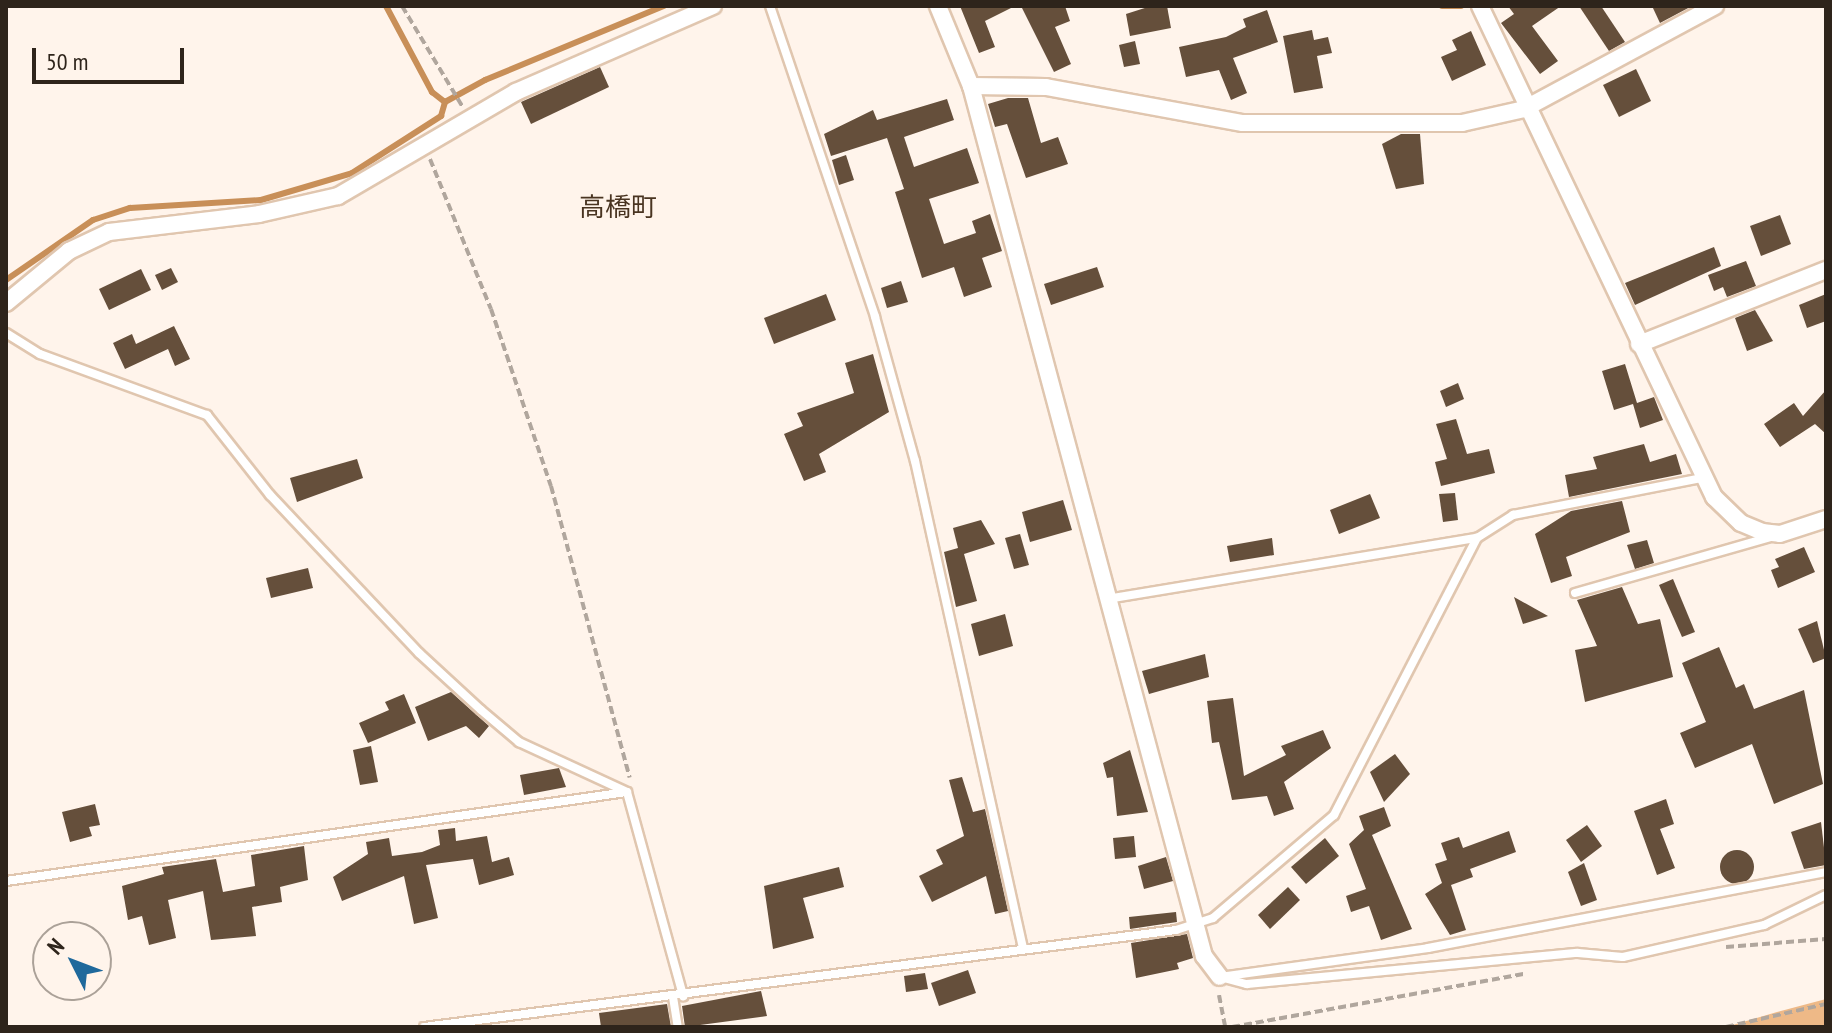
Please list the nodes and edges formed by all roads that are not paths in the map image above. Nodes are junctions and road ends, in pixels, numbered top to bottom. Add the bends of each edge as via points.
1 (713, 6) edge
2 (770, 6) edge
3 (938, 6) edge
4 (1715, 6) edge
5 (1480, 8) edge
6 (971, 86) junction
7 (1524, 109) junction
8 (1826, 270) edge
9 (6, 303) edge
10 (6, 333) edge
11 (1639, 344) junction
12 (1702, 478) junction
13 (1826, 519) edge
14 (1780, 534) junction
15 (1477, 538) junction
16 (1575, 593) dead end
17 (1106, 599) junction
18 (627, 792) junction
19 (1826, 872) edge
20 (6, 881) edge
21 (1826, 895) edge
22 (1196, 924) junction
23 (1023, 948) junction
24 (1219, 983) junction
25 (678, 996) junction
26 (424, 1027) edge
27 (678, 1027) edge

1 - 9 street via 470,118 338,196 307,205 109,232 69,251
2 - 23 lane via 871,303 915,461
3 - 6 street
4 - 7 street
5 - 7 street
6 - 7 street via 1046,87 1170,114 1273,124 1462,123
6 - 17 street
7 - 11 street
8 - 11 street
10 - 18 lane via 40,354 207,415 270,495 419,653 481,710 519,742
11 - 12 street
12 - 14 street via 1741,523
12 - 15 lane via 1513,515
13 - 14 street
14 - 16 lane
15 - 17 lane
15 - 22 lane via 1334,815 1243,897
17 - 22 street
18 - 20 lane
18 - 25 lane
19 - 24 lane
21 - 24 lane via 1764,925 1623,957 1578,953
22 - 23 lane
22 - 24 street via 1204,956
23 - 25 lane
25 - 26 lane
25 - 27 lane

